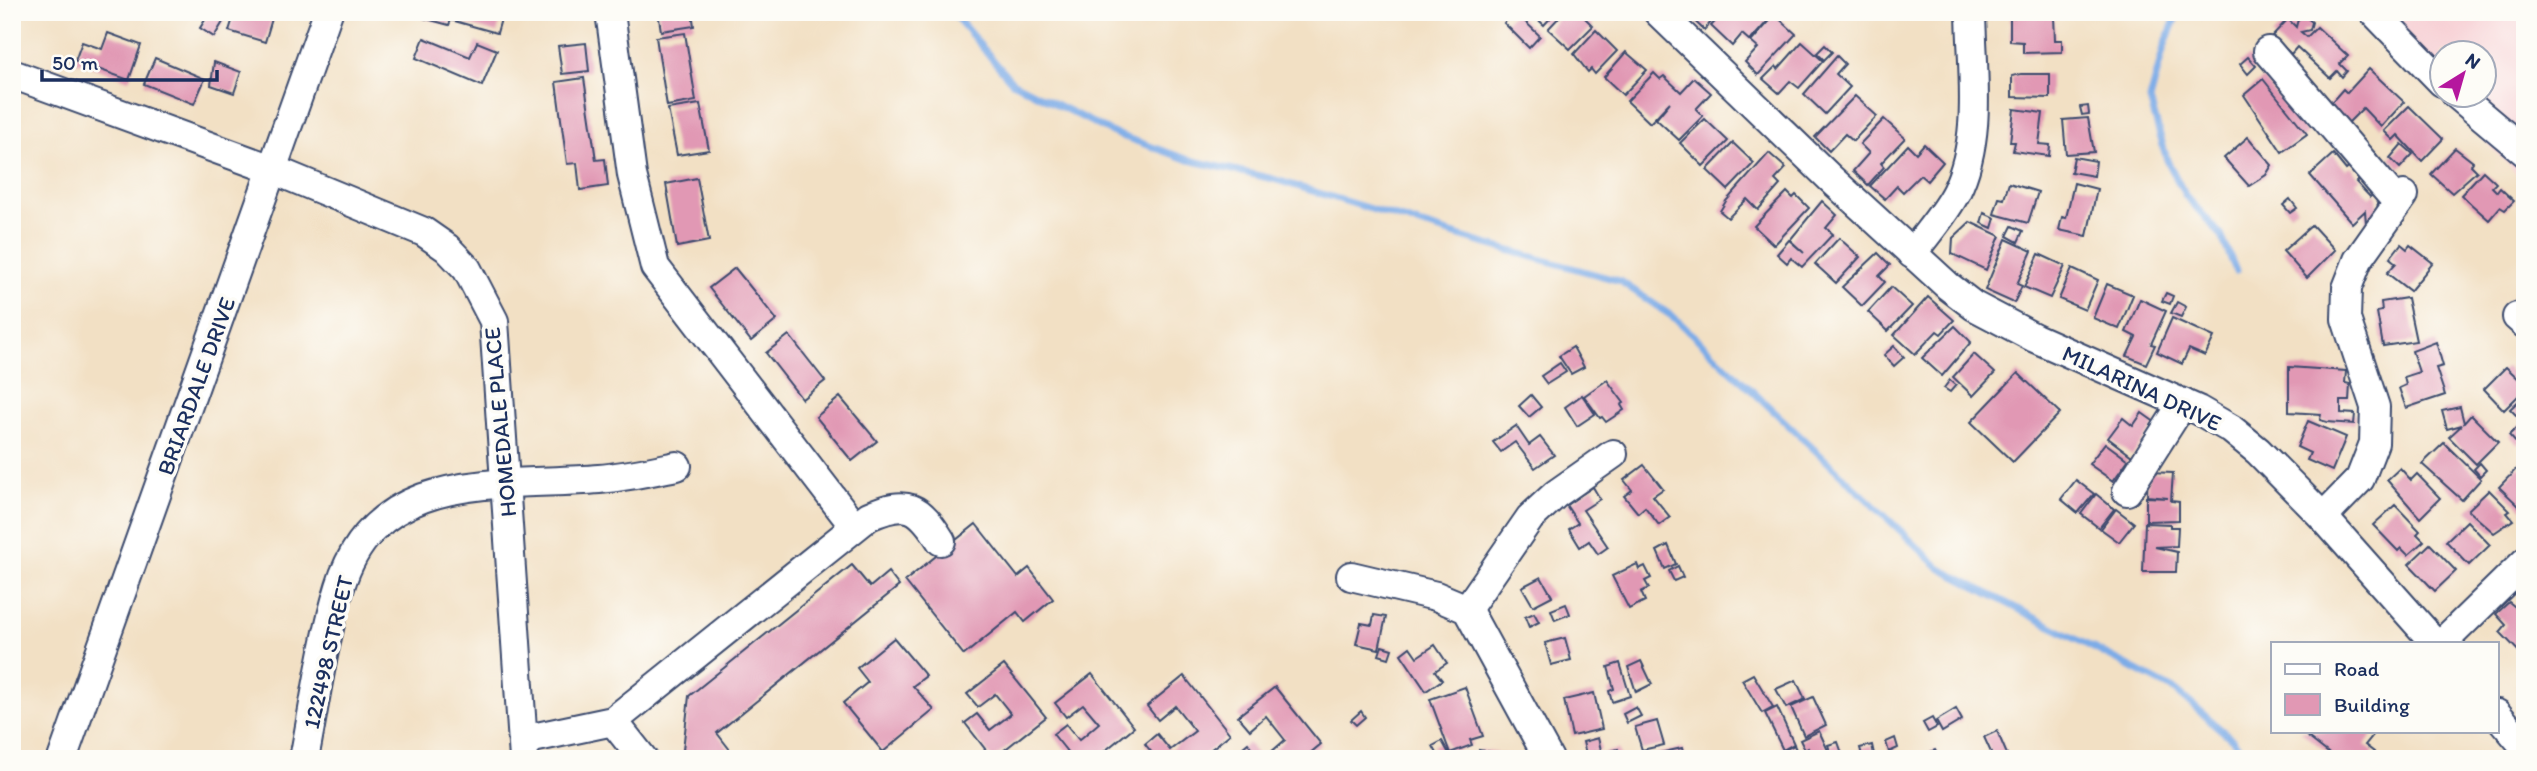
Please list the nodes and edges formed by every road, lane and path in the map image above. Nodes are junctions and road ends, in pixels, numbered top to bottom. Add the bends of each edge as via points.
1 (328, 12) edge
2 (610, 12) edge
3 (1658, 12) edge
4 (1971, 12) edge
5 (2374, 12) edge
6 (2268, 51) dead end
7 (2428, 68) edge
8 (12, 74) edge
9 (2473, 108) edge
10 (2525, 152) edge
11 (274, 170) junction
12 (1912, 254) junction
13 (2183, 403) junction
14 (1613, 454) dead end
15 (677, 466) dead end
16 (506, 482) junction
17 (2127, 491) dead end
18 (2323, 517) junction
19 (854, 526) junction
20 (941, 541) dead end
21 (2525, 562) edge
22 (1351, 576) dead end
23 (1467, 609) junction
24 (2434, 642) edge
25 (2443, 642) edge
26 (2498, 716) edge
27 (613, 721) junction
28 (2519, 747) edge
29 (524, 749) edge
30 (62, 759) edge
31 (303, 759) edge
32 (621, 759) edge
33 (643, 759) edge
34 (1549, 759) edge

1 - 11 street, BRIARDALE DRIVE
2 - 19 street via 632,175 654,267
3 - 12 street, MILARINA DRIVE
4 - 12 street via 1970,153 1955,194
5 - 7 street
6 - 18 street via 2401,199 2358,260 2347,288 2346,319 2375,407 2374,443 2360,479
8 - 11 street, HOMEDALE PLACE
9 - 10 street
11 - 16 street, HOMEDALE PLACE via 424,232 447,247 467,269 494,321
11 - 30 street, BRIARDALE DRIVE
12 - 13 street, MILARINA DRIVE via 1993,318
13 - 17 street
13 - 18 street, MILARINA DRIVE via 2231,429
14 - 23 street via 1530,518
15 - 16 street, 122498 STREET via 600,479
16 - 29 street, HOMEDALE PLACE
16 - 31 street, 122498 STREET via 454,489 404,505 365,540 340,587
18 - 24 street, MILARINA DRIVE
19 - 20 street via 886,509 915,508
19 - 27 street
21 - 25 street
22 - 23 street via 1436,596
23 - 34 street
26 - 28 street
27 - 29 street
27 - 32 street
27 - 33 street

